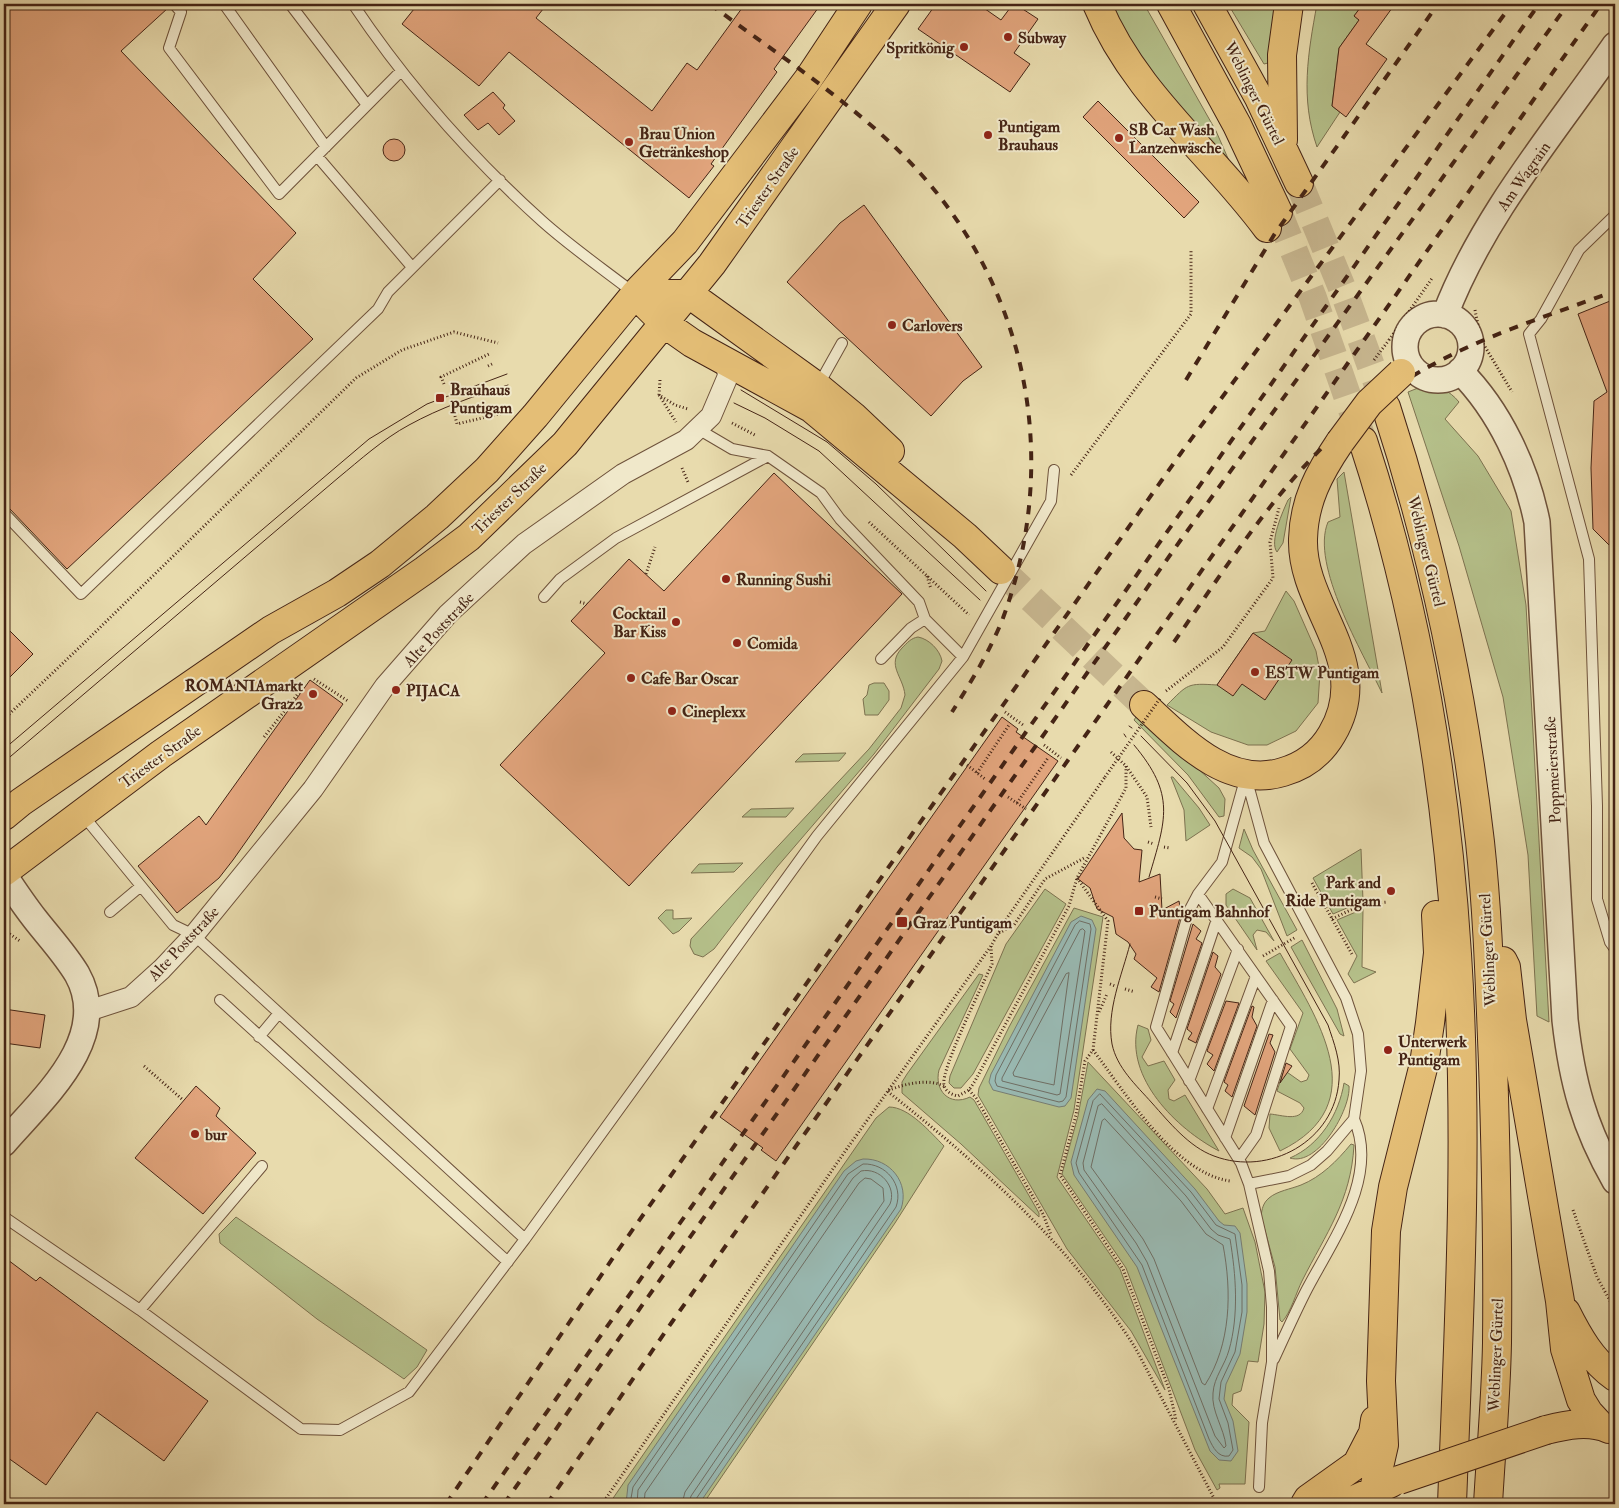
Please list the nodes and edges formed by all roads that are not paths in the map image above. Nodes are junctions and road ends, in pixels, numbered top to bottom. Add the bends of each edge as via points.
1 (174, 4) edge
2 (224, 4) edge
3 (290, 4) edge
4 (353, 4) edge
5 (858, 4) edge
6 (896, 4) edge
7 (1097, 4) edge
8 (1171, 4) edge
9 (1207, 4) edge
10 (1289, 4) edge
11 (1615, 46) edge
12 (401, 71) junction
13 (367, 105) junction
14 (1283, 146) junction
15 (326, 147) junction
16 (317, 156) junction
17 (500, 180) junction
18 (1299, 183) tunnel mouth
19 (1615, 215) edge
20 (412, 267) junction
21 (635, 294) junction
22 (689, 294) junction
23 (1445, 315) junction
24 (665, 324) junction
25 (842, 343) dead end
26 (726, 363) junction
27 (1406, 370) junction
28 (1460, 371) junction
29 (818, 387) junction
30 (1386, 407) tunnel mouth
31 (698, 429) junction
32 (1351, 441) junction
33 (768, 456) junction
34 (1054, 470) dead end
35 (4, 513) edge
36 (965, 536) junction
37 (1001, 570) tunnel mouth
38 (544, 597) dead end
39 (925, 619) junction
40 (963, 657) junction
41 (881, 660) dead end
42 (1153, 701) tunnel mouth
43 (1246, 776) junction
44 (1443, 810) junction
45 (81, 813) junction
46 (4, 816) edge
47 (4, 874) edge
48 (141, 886) junction
49 (1198, 894) junction
50 (110, 912) dead end
51 (1217, 919) junction
52 (194, 935) junction
53 (1487, 937) junction
54 (1238, 949) junction
55 (1615, 949) edge
56 (1256, 976) junction
57 (220, 1000) dead end
58 (1273, 1000) junction
59 (88, 1011) junction
60 (279, 1013) junction
61 (259, 1037) junction
62 (1172, 1053) junction
63 (1189, 1081) junction
64 (1207, 1109) junction
65 (1354, 1119) junction
66 (1225, 1138) junction
67 (4, 1143) edge
68 (1239, 1159) junction
69 (262, 1166) dead end
70 (1615, 1181) edge
71 (1248, 1184) junction
72 (4, 1217) edge
73 (525, 1239) junction
74 (508, 1262) junction
75 (1560, 1301) junction
76 (140, 1310) junction
77 (1272, 1362) junction
78 (1615, 1377) edge
79 (1381, 1381) junction
80 (1608, 1428) edge
81 (1259, 1487) dead end
82 (1374, 1489) junction
83 (1305, 1504) edge
84 (1345, 1504) edge
85 (1452, 1504) edge
86 (1488, 1504) edge

1 - 16 lane via 181,12 169,48 279,194
2 - 15 lane
3 - 13 lane
4 - 12 lane
5 - 21 main road, Triester Straße via 809,78 685,242
6 - 22 main road, Triester Straße via 755,206
7 - 8 main road, Weblinger Gürtel via 1116,42 1150,94 1240,193 1272,220 1217,88
9 - 14 main road, Weblinger Gürtel
10 - 14 main road via 1282,55
11 - 23 street, Am Wagrain via 1498,213 1469,263
12 - 13 lane
12 - 17 lane
13 - 15 lane
14 - 18 main road, Weblinger Gürtel
15 - 16 lane
16 - 20 lane
17 - 20 lane
17 - 21 lane via 567,242
19 - 55 lane via 1579,250 1530,334 1589,559 1597,899
20 - 35 lane via 388,292 378,309 81,594
21 - 22 main road
21 - 24 main road
21 - 46 main road, Triester Straße via 488,470 422,530 380,564 271,630
22 - 24 main road, Triester Straße
22 - 29 main road
23 - 27 street via 1410,320 1404,346
23 - 28 street via 1460,322 1470,337 1470,353
24 - 26 main road
24 - 45 main road, Triester Straße via 565,444 469,537
25 - 29 lane
26 - 31 street, Alte Poststraße via 728,376 711,416
26 - 36 main road via 811,408
27 - 28 street via 1433,380 1445,379
27 - 32 main road, bridge via 1369,403
28 - 70 street, Poppmeierstraße via 1472,383 1505,435 1531,491 1537,522 1570,1067 1583,1114
29 - 36 main road via 944,504
30 - 53 main road, Weblinger Gürtel via 1424,534 1452,658 1473,787
31 - 33 lane via 732,449
31 - 52 street, Alte Poststraße via 686,440 623,474 524,544 448,614 385,686 314,788
32 - 43 main road via 1312,489 1303,540 1307,573 1332,629 1342,663 1345,681 1342,713 1330,739 1310,759 1274,775
32 - 44 main road, Weblinger Gürtel via 1384,511 1416,641
33 - 38 lane via 616,538 560,579
33 - 39 lane via 822,493 840,519 919,602
34 - 40 lane via 1051,501
36 - 37 main road
39 - 40 lane
39 - 41 lane via 911,628
40 - 73 lane via 817,836
42 - 43 main road via 1193,748 1226,769
43 - 49 lane via 1222,862
43 - 65 lane via 1264,843 1346,998 1358,1034 1361,1071
44 - 79 main road via 1434,874 1438,953 1434,997 1424,1064 1393,1187 1386,1231
44 - 85 main road, Weblinger Gürtel via 1457,954 1461,1089 1461,1237
45 - 47 main road, Triester Straße
45 - 48 lane
47 - 59 street via 69,961 78,976
48 - 50 lane
48 - 52 lane via 173,925
49 - 51 lane
49 - 62 lane via 1189,911 1156,1026
51 - 54 lane
51 - 62 lane
52 - 59 street, Alte Poststraße via 131,997
52 - 60 lane
53 - 75 main road via 1506,967 1516,1050
53 - 86 main road, Weblinger Gürtel via 1495,1135 1497,1345
54 - 56 lane
54 - 63 lane
56 - 58 lane
56 - 64 lane
57 - 61 lane
58 - 66 lane
58 - 68 lane via 1291,1026 1256,1135
59 - 67 street via 83,1038 70,1062 46,1097
60 - 61 lane
60 - 73 lane
61 - 74 lane
62 - 63 lane
63 - 64 lane
64 - 66 lane
65 - 71 lane via 1328,1151 1311,1165 1289,1176
65 - 77 lane via 1360,1134 1361,1150 1356,1186 1346,1214
66 - 68 lane
68 - 71 lane
69 - 76 lane
71 - 77 lane via 1269,1271
72 - 76 lane
73 - 74 lane
74 - 76 lane via 409,1392 340,1430 301,1430
75 - 78 main road via 1584,1346
75 - 80 main road via 1565,1349 1573,1375 1589,1413
77 - 81 lane via 1262,1423
79 - 82 main road via 1384,1445
79 - 83 main road via 1372,1433 1357,1464
80 - 82 main road, bridge via 1575,1424 1546,1430
82 - 84 main road

